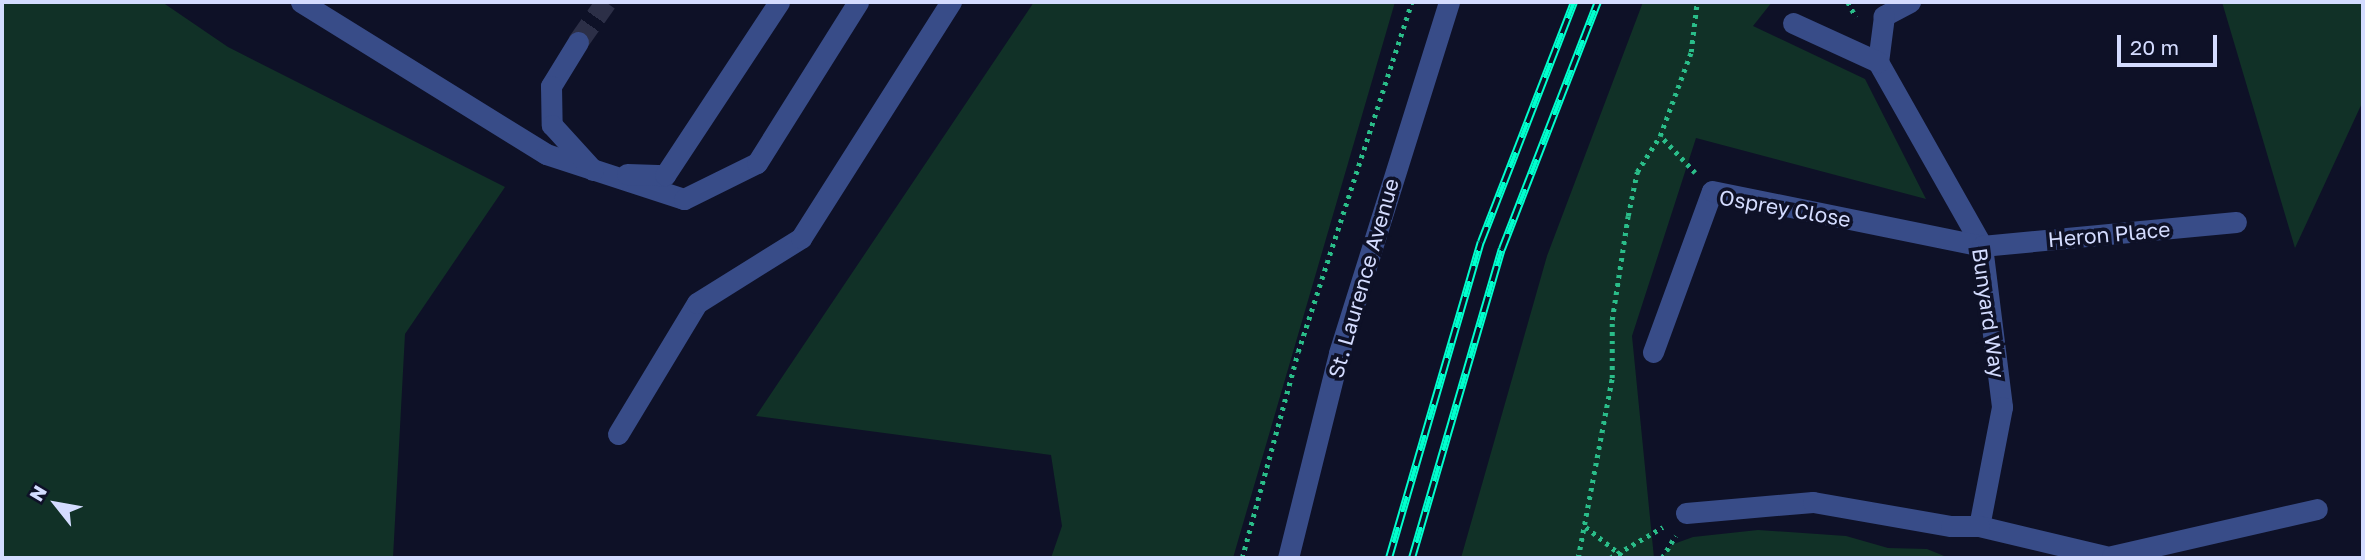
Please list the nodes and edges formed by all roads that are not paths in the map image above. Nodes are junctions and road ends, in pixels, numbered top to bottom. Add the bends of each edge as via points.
1 (300, 2) edge
2 (779, 2) edge
3 (858, 2) edge
4 (951, 2) edge
5 (1449, 2) edge
6 (1910, 2) edge
7 (1793, 23) dead end
8 (578, 42) tunnel mouth
9 (1878, 62) junction
10 (595, 173) junction
11 (2236, 222) dead end
12 (1982, 246) junction
13 (1653, 352) dead end
14 (618, 434) dead end
15 (2317, 509) dead end
16 (1686, 513) road end
17 (1979, 526) junction
18 (2112, 557) edge
19 (1288, 558) edge

1 - 10 street via 546,154
2 - 10 street via 665,175
3 - 10 street via 757,163 684,199
4 - 14 street via 802,238 697,303
5 - 19 street, St. Laurence Avenue via 1339,353
6 - 9 street via 1884,16
7 - 9 street
8 - 10 street via 551,86 552,125
9 - 12 street, Bunyard Way
11 - 12 street, Heron Place
12 - 13 street, Osprey Close via 1712,191
12 - 17 street, Bunyard Way via 2002,407
15 - 18 street
16 - 17 street via 1813,502 1951,526
17 - 18 street

